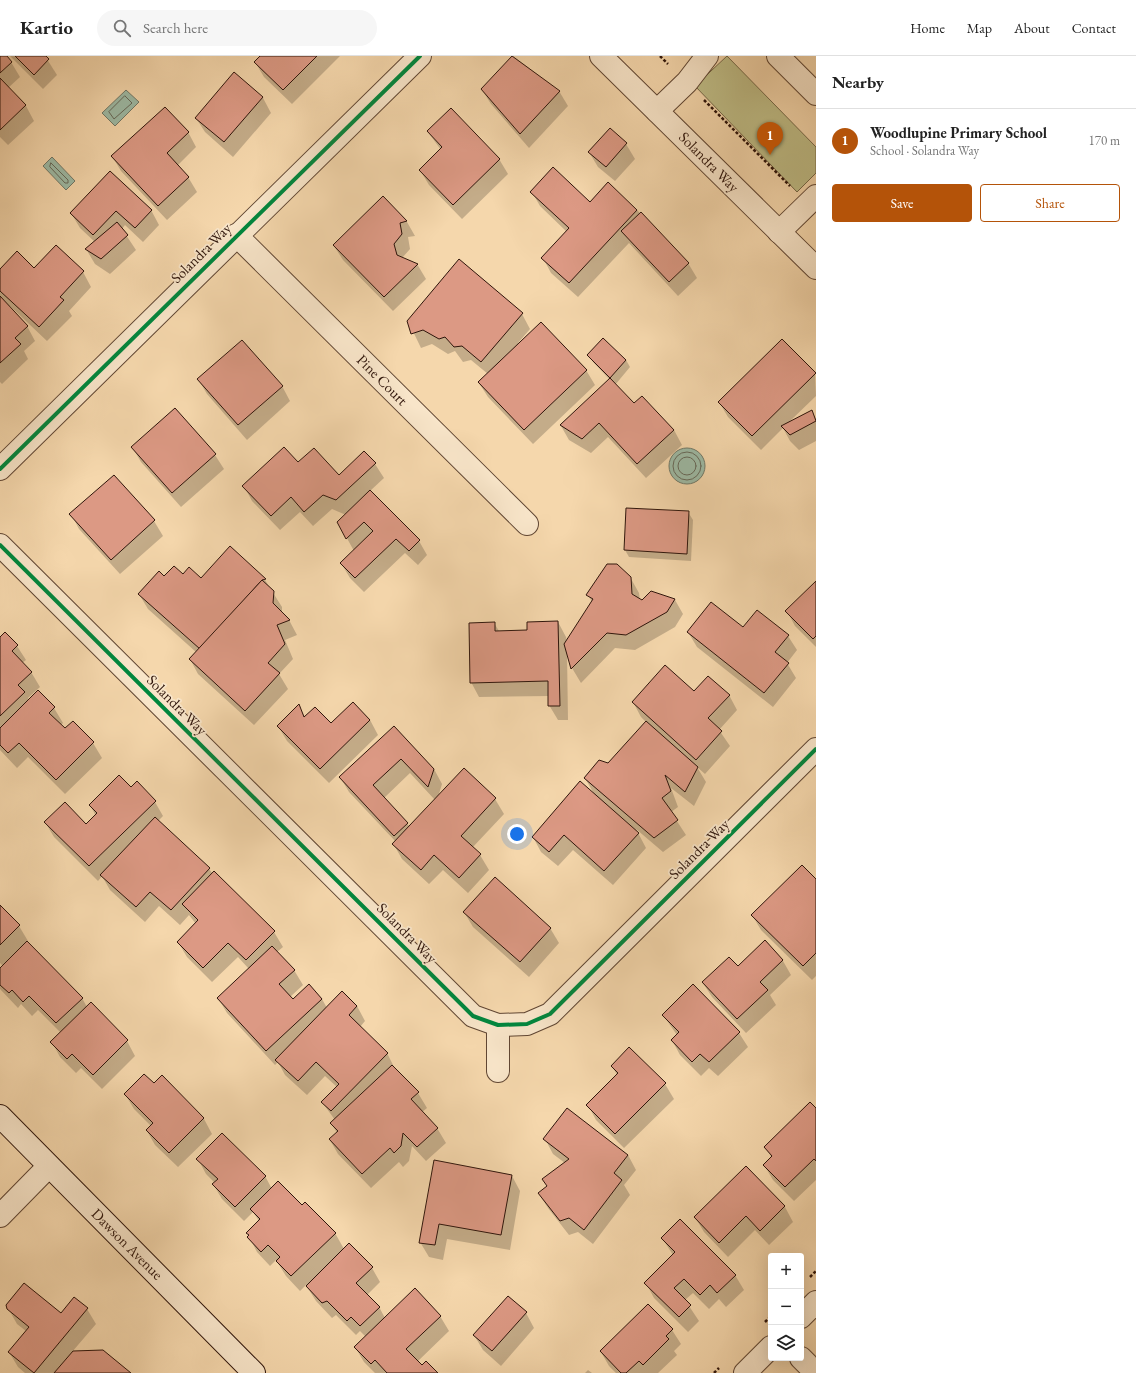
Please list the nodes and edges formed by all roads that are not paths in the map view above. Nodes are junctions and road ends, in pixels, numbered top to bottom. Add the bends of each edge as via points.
1 (420, 56) edge
2 (601, 56) edge
3 (708, 56) edge
4 (778, 56) edge
5 (816, 94) edge
6 (657, 111) junction
7 (812, 200) edge
8 (779, 232) junction
9 (236, 235) junction
10 (816, 268) edge
11 (0, 469) edge
12 (527, 524) dead end
13 (0, 545) edge
14 (816, 750) edge
15 (498, 1025) junction
16 (498, 1071) dead end
17 (0, 1116) edge
18 (50, 1166) junction
19 (0, 1216) edge
20 (816, 1302) edge
21 (804, 1314) edge
22 (768, 1350) edge
23 (804, 1361) edge
24 (254, 1373) edge
25 (745, 1373) edge
26 (816, 1373) edge

1 - 9 street, Solandra Way
2 - 6 street, Solandra Way
3 - 6 street via 687,82
4 - 5 street
6 - 8 street, Solandra Way
7 - 8 street
8 - 10 street, Solandra Way
9 - 11 street, Solandra Way
9 - 12 street, Pine Court
13 - 15 street, Solandra Way via 473,1016
14 - 15 street, Solandra Way via 550,1014 527,1024
15 - 16 street
17 - 18 street, Dawson Avenue
18 - 19 street
18 - 24 street, Dawson Avenue
20 - 21 street
22 - 25 street
23 - 26 street

